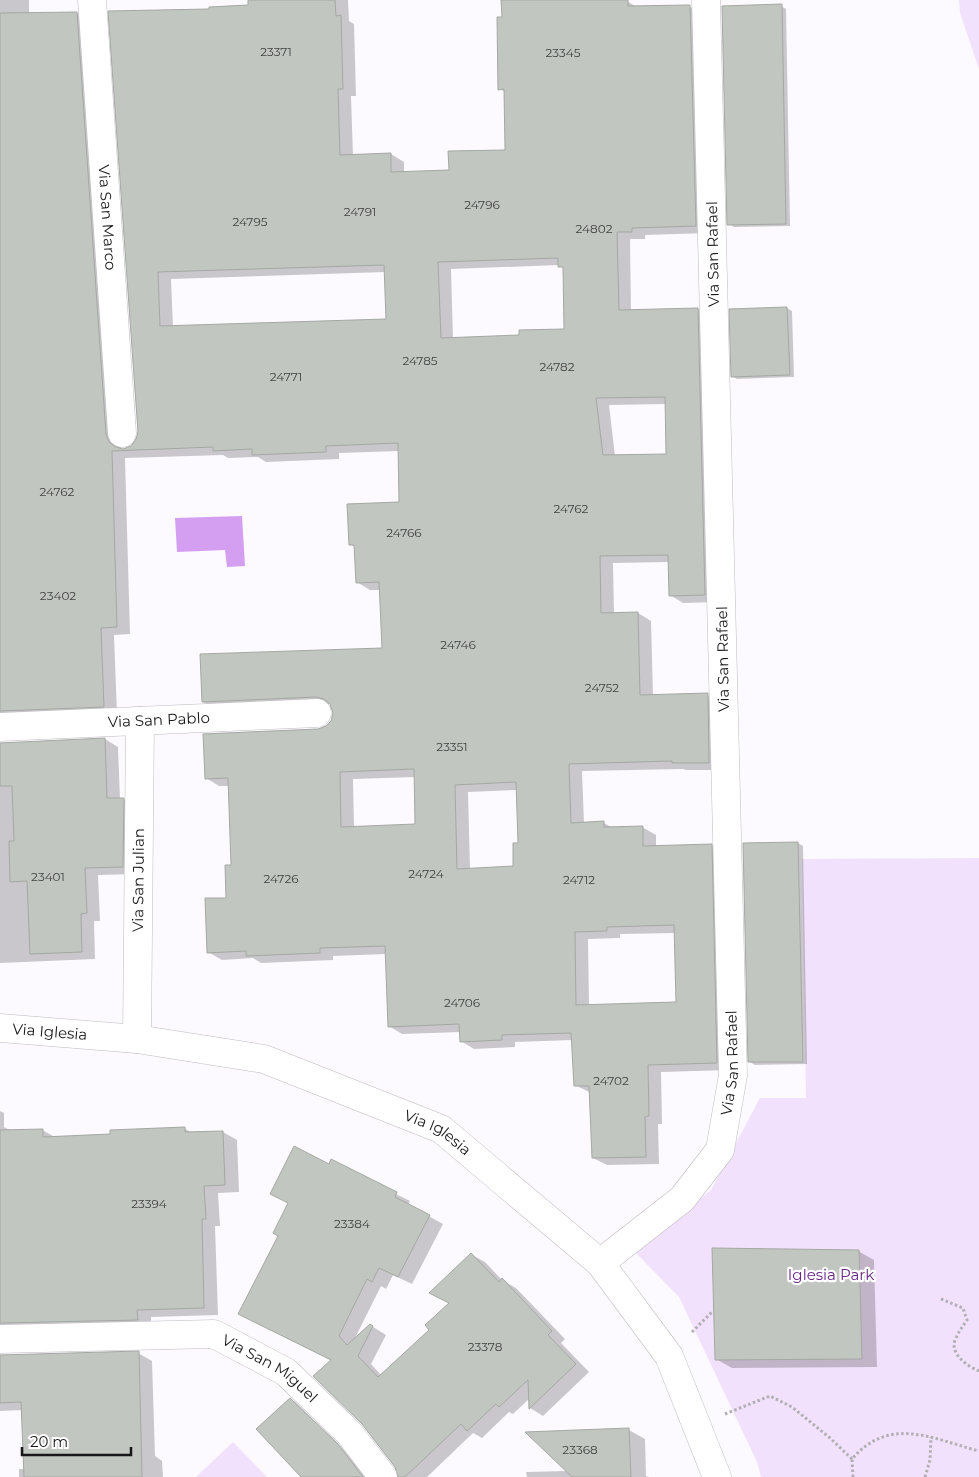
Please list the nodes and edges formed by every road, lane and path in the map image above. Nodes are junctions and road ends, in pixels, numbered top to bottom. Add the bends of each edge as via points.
1 (92, 0) edge
2 (706, 0) edge
3 (122, 433) dead end
4 (317, 713) dead end
5 (140, 721) junction
6 (0, 727) edge
7 (0, 1028) edge
8 (137, 1039) junction
9 (600, 1263) junction
10 (941, 1299) dead end
11 (0, 1339) edge
12 (979, 1371) edge
13 (696, 1425) junction
14 (931, 1437) junction
15 (979, 1451) edge
16 (852, 1459) junction
17 (383, 1477) edge
18 (717, 1477) edge
19 (853, 1477) edge
20 (925, 1477) edge

1 - 3 street, Via San Marco
2 - 9 street, Via San Rafael via 734,1075 720,1150 682,1200
4 - 5 street, Via San Pablo
5 - 6 street, Via San Pablo
5 - 8 street, Via San Julian
7 - 8 street, Via Iglesia
8 - 9 street, Via Iglesia via 264,1060 441,1128
9 - 13 street, Via Iglesia via 669,1356
10 - 12 path via 963,1308 967,1320 955,1338 954,1347 960,1360
11 - 17 street, Via San Miguel via 214,1334 286,1372 350,1434
13 - 16 path via 770,1396 792,1407
13 - 18 street, Via Iglesia
14 - 15 path
14 - 16 path via 894,1433 860,1450
14 - 20 path
16 - 19 path

